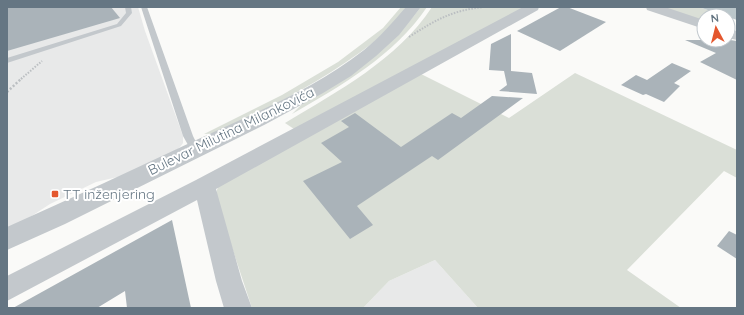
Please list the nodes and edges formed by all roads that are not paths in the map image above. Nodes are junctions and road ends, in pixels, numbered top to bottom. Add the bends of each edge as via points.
1 (128, 7) edge
2 (144, 7) edge
3 (414, 7) edge
4 (533, 7) edge
5 (652, 7) edge
6 (696, 21) edge
7 (7, 60) edge
8 (195, 150) junction
9 (204, 186) junction
10 (7, 239) edge
11 (7, 289) edge
12 (238, 308) edge

1 - 7 lane via 129,13 119,25
2 - 8 lane
3 - 8 street, Bulevar Milutina Milankovića via 404,21 377,47 308,95
4 - 9 street
5 - 6 street
8 - 10 street, Bulevar Milutina Milankovića
9 - 11 street
9 - 12 street

